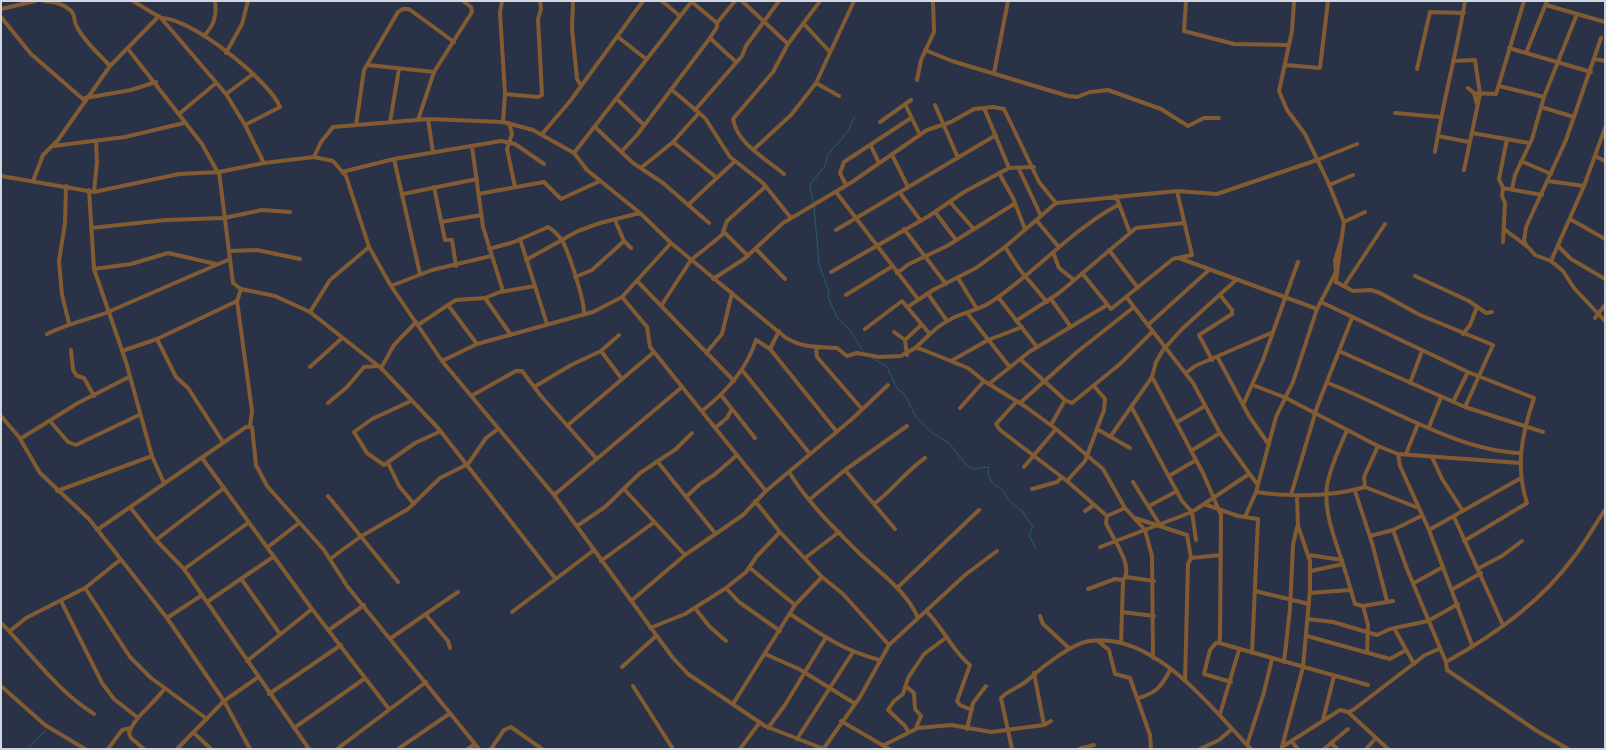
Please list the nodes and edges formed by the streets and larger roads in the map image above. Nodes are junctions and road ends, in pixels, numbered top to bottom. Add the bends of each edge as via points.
1 (35, 1) edge
2 (44, 1) edge
3 (133, 1) edge
4 (215, 1) edge
5 (248, 1) edge
6 (463, 1) edge
7 (502, 1) edge
8 (540, 1) edge
9 (573, 1) edge
10 (662, 1) edge
11 (735, 1) edge
12 (742, 1) edge
13 (779, 1) edge
14 (854, 1) edge
15 (933, 1) edge
16 (1007, 1) edge
17 (1186, 1) edge
18 (1294, 1) edge
19 (1328, 1) edge
20 (1465, 1) edge
21 (1524, 1) edge
22 (642, 2) edge
23 (692, 2) edge
24 (818, 2) edge
25 (1547, 3) edge
26 (1, 9) edge
27 (1464, 13) junction
28 (1577, 14) junction
29 (680, 16) junction
30 (1, 17) edge
31 (160, 17) junction
32 (764, 20) junction
33 (1605, 22) edge
34 (717, 23) junction
35 (804, 24) junction
36 (204, 36) junction
37 (618, 37) junction
38 (710, 38) junction
39 (1601, 38) dead end
40 (454, 42) junction
41 (788, 44) junction
42 (1289, 45) junction
43 (1509, 48) junction
44 (128, 49) junction
45 (925, 50) junction
46 (830, 52) junction
47 (226, 53) junction
48 (1526, 53) junction
49 (1595, 58) junction
50 (646, 59) junction
51 (1453, 61) junction
52 (736, 62) junction
53 (1557, 62) junction
54 (1605, 62) edge
55 (1286, 65) junction
56 (110, 66) junction
57 (368, 66) junction
58 (399, 69) junction
59 (1417, 70) dead end
60 (434, 72) junction
61 (1591, 72) junction
62 (994, 73) junction
63 (252, 74) junction
64 (917, 80) dead end
65 (156, 82) junction
66 (216, 83) junction
67 (816, 83) junction
68 (581, 86) junction
69 (1498, 86) junction
70 (1468, 88) dead end
71 (671, 89) junction
72 (1474, 93) junction
73 (226, 94) junction
74 (505, 94) junction
75 (1480, 94) junction
76 (839, 96) dead end
77 (1544, 97) junction
78 (85, 99) junction
79 (617, 99) junction
80 (911, 100) dead end
81 (905, 104) junction
82 (1477, 104) junction
83 (935, 105) dead end
84 (1541, 107) junction
85 (984, 108) junction
86 (695, 110) junction
87 (699, 113) junction
88 (1395, 113) dead end
89 (180, 114) junction
90 (1440, 116) junction
91 (1574, 117) junction
92 (911, 118) junction
93 (1219, 118) dead end
94 (418, 120) junction
95 (428, 120) junction
96 (390, 122) junction
97 (503, 122) junction
98 (880, 122) dead end
99 (184, 123) junction
100 (509, 123) junction
101 (356, 124) junction
102 (644, 124) junction
103 (943, 124) junction
104 (245, 125) junction
105 (595, 127) junction
106 (1605, 128) edge
107 (1472, 133) junction
108 (542, 134) junction
109 (920, 135) junction
110 (996, 135) junction
111 (1438, 136) junction
112 (1507, 139) junction
113 (96, 141) junction
114 (674, 142) junction
115 (1469, 142) junction
116 (508, 143) junction
117 (1529, 143) junction
118 (1357, 144) dead end
119 (53, 146) junction
120 (472, 146) junction
121 (871, 146) junction
122 (753, 150) junction
123 (433, 152) junction
124 (621, 152) junction
125 (1435, 152) dead end
126 (574, 154) junction
127 (892, 155) junction
128 (1595, 156) junction
129 (314, 157) junction
130 (958, 158) junction
131 (394, 159) junction
132 (1317, 160) junction
133 (734, 161) junction
134 (1521, 161) junction
135 (1605, 161) edge
136 (264, 163) junction
137 (879, 163) junction
138 (544, 164) dead end
139 (642, 167) junction
140 (1034, 167) junction
141 (1009, 168) junction
142 (1019, 169) junction
143 (1464, 170) dead end
144 (218, 171) junction
145 (342, 172) junction
146 (999, 173) junction
147 (784, 174) dead end
148 (1551, 174) junction
149 (1353, 175) dead end
150 (1, 176) edge
151 (717, 178) junction
152 (477, 179) junction
153 (34, 181) junction
154 (600, 181) junction
155 (1548, 181) junction
156 (846, 185) junction
157 (1329, 185) junction
158 (66, 186) junction
159 (1584, 186) junction
160 (434, 187) junction
161 (515, 187) junction
162 (765, 187) junction
163 (908, 187) junction
164 (1503, 188) junction
165 (1512, 189) junction
166 (89, 190) junction
167 (1177, 191) junction
168 (94, 192) junction
169 (836, 192) junction
170 (900, 193) junction
171 (403, 194) junction
172 (478, 194) junction
173 (1542, 195) junction
174 (1116, 196) junction
175 (950, 202) junction
176 (1056, 203) junction
177 (689, 204) junction
178 (1014, 204) junction
179 (1118, 205) junction
180 (290, 212) dead end
181 (935, 212) junction
182 (1365, 212) dead end
183 (640, 213) junction
184 (482, 215) junction
185 (1041, 216) junction
186 (224, 218) junction
187 (791, 218) junction
188 (856, 219) junction
189 (1570, 219) junction
190 (614, 220) junction
191 (921, 221) junction
192 (1036, 221) junction
193 (441, 222) junction
194 (1344, 222) junction
195 (709, 223) dead end
196 (1184, 223) junction
197 (1385, 224) dead end
198 (92, 228) junction
199 (973, 228) junction
200 (904, 229) junction
201 (1025, 229) junction
202 (1504, 229) junction
203 (836, 230) dead end
204 (1605, 231) edge
205 (724, 232) junction
206 (1130, 233) junction
207 (1603, 238) edge
208 (520, 239) junction
209 (956, 240) junction
210 (563, 241) junction
211 (624, 241) junction
212 (1503, 242) dead end
213 (670, 243) junction
214 (877, 246) junction
215 (1058, 246) junction
216 (1527, 246) junction
217 (1558, 246) junction
218 (370, 247) junction
219 (1005, 247) junction
220 (631, 248) dead end
221 (489, 249) junction
222 (756, 250) junction
223 (1109, 250) junction
224 (230, 251) junction
225 (1053, 252) junction
226 (491, 256) junction
227 (748, 256) junction
228 (926, 257) junction
229 (1176, 257) junction
230 (230, 259) junction
231 (300, 259) dead end
232 (526, 260) junction
233 (691, 260) junction
234 (1551, 261) junction
235 (1298, 262) dead end
236 (216, 264) junction
237 (456, 266) junction
238 (892, 267) junction
239 (94, 269) junction
240 (1210, 269) junction
241 (831, 272) dead end
242 (897, 273) junction
243 (1082, 273) junction
244 (420, 274) junction
245 (1025, 275) junction
246 (1415, 276) dead end
247 (575, 277) junction
248 (713, 278) junction
249 (958, 278) junction
250 (785, 279) dead end
251 (1605, 279) edge
252 (1074, 280) junction
253 (1236, 280) junction
254 (637, 281) junction
255 (1336, 282) junction
256 (946, 284) junction
257 (391, 286) junction
258 (534, 286) junction
259 (1344, 286) junction
260 (1138, 288) junction
261 (241, 289) junction
262 (503, 291) junction
263 (732, 293) junction
264 (928, 294) junction
265 (846, 295) dead end
266 (1220, 295) junction
267 (622, 297) junction
268 (998, 297) junction
269 (1285, 297) junction
270 (485, 298) junction
271 (1127, 298) junction
272 (918, 299) junction
273 (1051, 299) junction
274 (237, 302) junction
275 (1047, 302) junction
276 (1321, 302) junction
277 (448, 305) junction
278 (1107, 305) junction
279 (1605, 305) edge
280 (662, 306) junction
281 (909, 306) junction
282 (1134, 307) junction
283 (1477, 307) junction
284 (978, 309) junction
285 (1317, 309) junction
286 (108, 312) junction
287 (310, 312) junction
288 (1492, 312) dead end
289 (584, 313) junction
290 (968, 314) junction
291 (1599, 314) junction
292 (1352, 318) junction
293 (1595, 318) dead end
294 (948, 321) junction
295 (1016, 321) junction
296 (1605, 321) edge
297 (69, 323) junction
298 (417, 323) junction
299 (547, 324) junction
300 (921, 325) junction
301 (1148, 325) junction
302 (1071, 326) junction
303 (1022, 327) junction
304 (865, 329) dead end
305 (779, 331) junction
306 (1153, 331) junction
307 (894, 332) dead end
308 (929, 333) junction
309 (1271, 333) junction
310 (46, 334) dead end
311 (1463, 334) junction
312 (511, 335) junction
313 (618, 335) dead end
314 (157, 339) junction
315 (341, 339) junction
316 (905, 340) junction
317 (988, 340) junction
318 (478, 344) junction
319 (1037, 347) junction
320 (1166, 347) junction
321 (816, 348) junction
322 (915, 348) junction
323 (770, 349) junction
324 (71, 350) dead end
325 (122, 351) junction
326 (601, 351) junction
327 (1339, 351) junction
328 (1422, 351) junction
329 (654, 352) junction
330 (706, 353) junction
331 (907, 355) junction
332 (1218, 358) junction
333 (1020, 359) junction
334 (1212, 360) junction
335 (442, 361) junction
336 (951, 361) junction
337 (1009, 366) junction
338 (310, 367) dead end
339 (379, 367) junction
340 (742, 370) junction
341 (1468, 372) junction
342 (1186, 373) junction
343 (1478, 376) junction
344 (129, 377) junction
345 (1152, 377) junction
346 (622, 379) junction
347 (1044, 380) junction
348 (734, 381) junction
349 (984, 381) junction
350 (1328, 382) junction
351 (1410, 383) junction
352 (989, 384) junction
353 (888, 385) dead end
354 (1253, 385) junction
355 (1094, 386) junction
356 (534, 387) junction
357 (682, 387) junction
358 (721, 395) junction
359 (94, 396) junction
360 (471, 396) junction
361 (1441, 396) junction
362 (1286, 398) junction
363 (411, 400) junction
364 (1065, 400) junction
365 (1018, 402) junction
366 (1453, 402) junction
367 (328, 403) dead end
368 (1205, 406) junction
369 (1243, 406) junction
370 (1465, 407) junction
371 (960, 408) dead end
372 (1132, 408) junction
373 (732, 409) junction
374 (862, 409) junction
375 (702, 411) junction
376 (1315, 413) junction
377 (139, 415) junction
378 (1, 416) edge
379 (50, 421) junction
380 (1177, 422) junction
381 (1051, 424) junction
382 (1418, 424) junction
383 (568, 425) junction
384 (250, 426) junction
385 (907, 426) dead end
386 (1429, 427) junction
387 (1524, 427) junction
388 (498, 428) junction
389 (715, 428) junction
390 (1056, 429) junction
391 (1097, 429) junction
392 (1346, 430) junction
393 (441, 431) junction
394 (837, 432) junction
395 (1543, 432) dead end
396 (692, 433) dead end
397 (1220, 433) junction
398 (1110, 437) junction
399 (755, 438) dead end
400 (20, 439) junction
401 (223, 442) junction
402 (1269, 445) junction
403 (1378, 446) junction
404 (1130, 448) dead end
405 (1190, 451) junction
406 (810, 454) junction
407 (1086, 454) junction
408 (1398, 454) junction
409 (1406, 454) junction
410 (1521, 454) junction
411 (1034, 455) junction
412 (152, 456) junction
413 (736, 456) junction
414 (1432, 457) junction
415 (202, 458) junction
416 (596, 458) junction
417 (925, 458) dead end
418 (1196, 460) junction
419 (657, 461) junction
420 (389, 462) junction
421 (1520, 463) junction
422 (468, 464) junction
423 (1024, 467) dead end
424 (845, 470) junction
425 (788, 472) junction
426 (1249, 474) junction
427 (1169, 476) junction
428 (1062, 478) junction
429 (1521, 478) junction
430 (1067, 481) junction
431 (1133, 482) dead end
432 (164, 483) junction
433 (1257, 484) junction
434 (1365, 487) junction
435 (224, 488) junction
436 (624, 489) junction
437 (1032, 489) dead end
438 (57, 491) junction
439 (766, 491) junction
440 (1177, 491) junction
441 (1355, 491) junction
442 (1256, 492) junction
443 (1327, 493) junction
444 (554, 495) junction
445 (1291, 495) junction
446 (328, 496) dead end
447 (1297, 496) junction
448 (1214, 497) junction
449 (686, 498) junction
450 (809, 500) junction
451 (755, 501) junction
452 (414, 504) junction
453 (874, 504) junction
454 (1204, 504) junction
455 (1094, 505) junction
456 (1149, 506) junction
457 (130, 507) junction
458 (1416, 507) junction
459 (1125, 508) junction
460 (979, 510) dead end
461 (1220, 510) junction
462 (1605, 510) edge
463 (1085, 511) dead end
464 (1463, 511) junction
465 (1192, 512) junction
466 (1108, 516) junction
467 (1421, 516) junction
468 (1245, 517) junction
469 (1454, 517) junction
470 (1135, 518) junction
471 (248, 523) junction
472 (299, 523) junction
473 (653, 523) junction
474 (1160, 525) junction
475 (577, 526) junction
476 (1194, 526) junction
477 (1298, 526) junction
478 (896, 529) dead end
479 (97, 530) junction
480 (1145, 530) junction
481 (1393, 530) junction
482 (1429, 530) junction
483 (780, 532) junction
484 (839, 532) junction
485 (715, 533) junction
486 (1187, 535) junction
487 (1370, 536) junction
488 (360, 537) junction
489 (156, 540) junction
490 (1196, 540) dead end
491 (1464, 541) junction
492 (1522, 541) dead end
493 (1115, 542) junction
494 (1100, 546) dead end
495 (268, 547) junction
496 (594, 550) junction
497 (997, 551) dead end
498 (1308, 555) junction
499 (685, 556) junction
500 (1221, 556) junction
501 (273, 557) junction
502 (805, 558) junction
503 (1191, 558) junction
504 (330, 559) junction
505 (120, 560) junction
506 (602, 561) junction
507 (1343, 562) junction
508 (1443, 567) junction
509 (750, 568) junction
510 (1479, 568) junction
511 (184, 569) junction
512 (1311, 571) junction
513 (1481, 573) junction
514 (822, 577) junction
515 (555, 578) junction
516 (1124, 578) junction
517 (242, 580) junction
518 (1154, 581) junction
519 (398, 582) dead end
520 (1414, 583) junction
521 (85, 588) junction
522 (726, 588) junction
523 (897, 588) junction
524 (1088, 589) dead end
525 (1453, 589) junction
526 (1350, 590) junction
527 (1255, 591) junction
528 (458, 592) dead end
529 (1310, 593) junction
530 (202, 595) junction
531 (1291, 599) junction
532 (631, 601) junction
533 (1387, 601) junction
534 (1393, 601) dead end
535 (61, 602) junction
536 (207, 602) junction
537 (1309, 604) junction
538 (1458, 604) junction
539 (364, 605) junction
540 (795, 606) junction
541 (1363, 606) junction
542 (312, 608) junction
543 (695, 608) junction
544 (926, 611) junction
545 (512, 612) dead end
546 (1122, 612) junction
547 (790, 614) junction
548 (426, 615) junction
549 (1040, 616) dead end
550 (1154, 616) junction
551 (167, 618) junction
552 (918, 618) junction
553 (1308, 619) junction
554 (1428, 621) junction
555 (1, 623) edge
556 (1503, 625) junction
557 (650, 628) junction
558 (1394, 628) junction
559 (329, 630) junction
560 (780, 630) junction
561 (10, 631) junction
562 (280, 634) junction
563 (1368, 634) junction
564 (656, 636) junction
565 (1307, 636) junction
566 (947, 637) junction
567 (391, 638) junction
568 (824, 639) junction
569 (726, 641) dead end
570 (1098, 641) junction
571 (1121, 642) junction
572 (1219, 643) junction
573 (889, 645) junction
574 (341, 646) junction
575 (1472, 646) junction
576 (450, 648) dead end
577 (1070, 649) junction
578 (1439, 649) junction
579 (1239, 650) junction
580 (1406, 650) junction
581 (853, 652) junction
582 (1367, 652) junction
583 (1252, 653) junction
584 (765, 654) junction
585 (1153, 658) junction
586 (1272, 658) junction
587 (879, 660) junction
588 (247, 661) junction
589 (1284, 662) junction
590 (1446, 662) junction
591 (1414, 664) junction
592 (622, 667) dead end
593 (1303, 667) junction
594 (1170, 670) junction
595 (804, 674) junction
596 (1034, 674) junction
597 (1334, 676) junction
598 (258, 678) junction
599 (364, 679) junction
600 (1185, 681) junction
601 (426, 682) junction
602 (1230, 682) junction
603 (1368, 685) dead end
604 (1, 686) edge
605 (633, 686) dead end
606 (986, 686) dead end
607 (907, 687) junction
608 (164, 688) junction
609 (830, 689) junction
610 (269, 694) junction
611 (1139, 698) junction
612 (224, 701) junction
613 (854, 703) junction
614 (733, 704) junction
615 (389, 709) junction
616 (972, 710) junction
617 (1348, 712) junction
618 (94, 714) dead end
619 (449, 714) junction
620 (1220, 714) junction
621 (138, 718) junction
622 (207, 719) junction
623 (1323, 720) junction
624 (1051, 721) dead end
625 (760, 722) junction
626 (841, 722) junction
627 (1044, 725) junction
628 (131, 728) junction
629 (294, 728) junction
630 (768, 728) junction
631 (916, 729) junction
632 (967, 729) junction
633 (1232, 729) junction
634 (1348, 729) dead end
635 (1009, 731) junction
636 (908, 732) junction
637 (194, 733) junction
638 (1376, 738) junction
639 (797, 739) junction
640 (1292, 742) junction
641 (1331, 743) junction
642 (475, 744) junction
643 (884, 745) junction
644 (1094, 745) dead end
645 (1246, 745) junction
646 (343, 747) edge
647 (1281, 748) edge
648 (85, 749) edge
649 (108, 749) edge
650 (144, 749) edge
651 (177, 749) edge
652 (211, 749) edge
653 (250, 749) edge
654 (308, 749) edge
655 (337, 749) edge
656 (398, 749) edge
657 (468, 749) edge
658 (479, 749) edge
659 (490, 749) edge
660 (542, 749) edge
661 (673, 749) edge
662 (740, 749) edge
663 (824, 749) edge
664 (889, 749) edge
665 (1012, 749) edge
666 (1079, 749) edge
667 (1150, 749) edge
668 (1200, 749) edge
669 (1250, 749) edge
670 (1298, 749) edge
671 (1324, 749) edge
672 (1337, 749) edge
673 (1366, 749) edge
674 (1388, 749) edge
675 (1568, 749) edge

1 - 26 street
2 - 56 street via 56,2 70,10 78,30
3 - 31 street
4 - 36 street via 217,15
5 - 47 street via 242,24
6 - 40 street via 472,12
7 - 74 street
8 - 74 street via 542,95
9 - 68 street via 573,38 577,79
10 - 29 street
11 - 34 street
12 - 32 street
13 - 32 street
14 - 46 street
15 - 45 street via 935,26
16 - 62 street
17 - 42 street via 1184,31 1234,44
18 - 42 street
19 - 55 street via 1320,68
20 - 27 street
21 - 43 street
22 - 37 street
23 - 29 street
23 - 34 street
24 - 35 street
25 - 28 street
25 - 48 street
27 - 51 street
27 - 59 street via 1430,12
28 - 33 street
28 - 53 street
29 - 50 street
30 - 78 street via 31,54
31 - 36 street via 172,19
31 - 44 street
31 - 66 street
32 - 41 street
32 - 52 street
34 - 38 street
35 - 41 street
35 - 46 street
36 - 47 street
37 - 50 street
37 - 68 street
38 - 52 street
38 - 71 street
39 - 49 street
40 - 57 street via 409,10 402,9
40 - 60 street
41 - 122 street via 773,72 733,119
42 - 55 street
43 - 48 street
43 - 69 street
44 - 56 street
44 - 65 street
45 - 62 street
45 - 64 street
46 - 67 street
47 - 63 street
48 - 53 street
49 - 54 street
49 - 61 street
50 - 79 street
51 - 75 street via 1475,60
51 - 90 street
52 - 86 street
53 - 61 street
53 - 77 street
55 - 132 street via 1280,82 1281,96
56 - 78 street
57 - 58 street
57 - 101 street via 364,70
58 - 60 street
58 - 96 street
60 - 94 street
61 - 91 street
62 - 93 street via 1074,97 1108,90 1161,109 1188,126 1204,118
63 - 73 street
63 - 104 street via 269,89 280,107
65 - 78 street
65 - 89 street
66 - 73 street
66 - 89 street
67 - 76 street
67 - 122 street via 791,114
68 - 108 street
69 - 75 street via 1496,94
69 - 77 street
70 - 72 street
71 - 86 street
71 - 102 street
72 - 75 street
72 - 82 street
73 - 104 street
74 - 97 street
75 - 82 street
77 - 84 street
78 - 119 street
79 - 102 street
79 - 105 street
80 - 81 street
81 - 92 street
81 - 98 street
82 - 107 street
83 - 103 street
84 - 91 street
84 - 117 street
85 - 103 street via 974,109
85 - 110 street
85 - 140 street via 1004,109
86 - 87 street
87 - 114 street
87 - 133 street via 709,122
88 - 90 street
89 - 99 street
90 - 111 street
91 - 148 street
92 - 109 street
92 - 121 street
94 - 95 street
94 - 96 street
95 - 97 street
95 - 123 street
96 - 101 street
97 - 100 street
99 - 113 street
99 - 144 street via 202,144
100 - 108 street
100 - 116 street via 512,134
101 - 129 street via 333,127
102 - 124 street
103 - 109 street
103 - 130 street
104 - 136 street
105 - 124 street
105 - 126 street
106 - 128 street
107 - 112 street
107 - 115 street
108 - 126 street
109 - 127 street
110 - 130 street
110 - 141 street
111 - 115 street
111 - 125 street
112 - 117 street
112 - 164 street via 1500,179
113 - 119 street
113 - 168 street
114 - 139 street
114 - 151 street
115 - 143 street
116 - 120 street
116 - 138 street via 523,148
116 - 161 street
117 - 134 street
118 - 132 street
119 - 153 street via 43,155
120 - 123 street
120 - 152 street
121 - 137 street
121 - 156 street via 840,166
122 - 147 street
123 - 131 street
124 - 139 street
126 - 154 street
127 - 137 street
127 - 163 street
128 - 135 street
128 - 159 street
129 - 136 street
129 - 145 street via 333,162
130 - 163 street
131 - 145 street
131 - 171 street
132 - 157 street
132 - 167 street via 1216,194
133 - 151 street
133 - 162 street
134 - 148 street
134 - 165 street
136 - 144 street
137 - 156 street
139 - 177 street
140 - 142 street
140 - 176 street via 1039,182
141 - 142 street
141 - 146 street
142 - 185 street
144 - 168 street via 179,174
144 - 186 street
145 - 218 street
146 - 175 street
146 - 178 street
148 - 155 street
149 - 157 street
150 - 153 street
151 - 177 street
152 - 160 street
152 - 172 street
153 - 158 street
154 - 161 street via 561,199 544,182
154 - 183 street
155 - 159 street
155 - 173 street
156 - 169 street
157 - 194 street
158 - 166 street
158 - 297 street via 59,261
159 - 189 street
160 - 171 street
160 - 193 street
161 - 172 street
162 - 187 street
162 - 205 street via 726,222
163 - 170 street
164 - 165 street
164 - 202 street
165 - 173 street
166 - 168 street
166 - 198 street
167 - 174 street
167 - 196 street
169 - 187 street
169 - 188 street
170 - 188 street
170 - 191 street
171 - 244 street
172 - 184 street
173 - 216 street via 1526,227 1524,241
174 - 176 street
174 - 179 street
175 - 181 street
175 - 199 street
176 - 185 street
177 - 195 street
178 - 199 street
178 - 201 street
179 - 206 street
179 - 215 street via 1093,219
180 - 186 street via 262,210
181 - 191 street
181 - 209 street
182 - 194 street
183 - 190 street
183 - 213 street
184 - 193 street
184 - 221 street
185 - 192 street
186 - 198 street
186 - 224 street
187 - 222 street
188 - 203 street
188 - 214 street
189 - 207 street
189 - 217 street
190 - 210 street via 578,231
190 - 211 street
191 - 200 street
192 - 201 street
192 - 215 street
193 - 237 street via 445,240 452,240
194 - 255 street
196 - 206 street via 1145,226
196 - 229 street via 1192,255
197 - 259 street
198 - 239 street
199 - 209 street
200 - 214 street
200 - 228 street
201 - 219 street
202 - 212 street
202 - 216 street
204 - 207 street
205 - 227 street
205 - 233 street
206 - 223 street
208 - 210 street via 548,227
208 - 221 street
208 - 232 street
209 - 228 street
210 - 232 street
210 - 247 street
211 - 220 street
211 - 247 street via 602,263
213 - 233 street
213 - 254 street
214 - 238 street
214 - 241 street
215 - 225 street
216 - 234 street via 1535,255
217 - 234 street
217 - 251 street via 1572,259
218 - 257 street
218 - 287 street via 330,280
219 - 245 street
219 - 249 street
221 - 226 street
222 - 227 street
222 - 250 street
223 - 243 street
223 - 260 street
224 - 230 street
224 - 231 street via 258,250
225 - 245 street
225 - 252 street via 1059,268
226 - 237 street
226 - 262 street
227 - 248 street
228 - 242 street
228 - 256 street
229 - 240 street
229 - 260 street
230 - 236 street
230 - 261 street via 233,283
232 - 258 street
233 - 248 street
233 - 280 street
234 - 291 street
235 - 269 street
236 - 239 street via 168,253 131,264
236 - 286 street
237 - 244 street
238 - 242 street
238 - 265 street
239 - 286 street
240 - 253 street
240 - 301 street
242 - 272 street
243 - 252 street
243 - 278 street
244 - 257 street
245 - 268 street
245 - 275 street
246 - 283 street
247 - 289 street
248 - 263 street
249 - 256 street
249 - 284 street
252 - 273 street
253 - 266 street
253 - 269 street
254 - 267 street
254 - 280 street
255 - 259 street
255 - 276 street via 1341,241 1335,260 1336,272
256 - 264 street
257 - 298 street
258 - 262 street
258 - 299 street
259 - 311 street via 1353,291 1380,293
260 - 271 street
261 - 274 street
261 - 287 street via 275,296
262 - 270 street
263 - 305 street
263 - 330 street via 722,334
264 - 272 street
264 - 294 street
266 - 320 street
266 - 334 street via 1232,314 1199,335
267 - 289 street
267 - 329 street via 646,326
268 - 284 street
268 - 295 street
269 - 285 street
269 - 309 street
270 - 277 street via 456,300
270 - 312 street
271 - 278 street via 1111,309
271 - 282 street
272 - 281 street
273 - 275 street
273 - 302 street
274 - 314 street
274 - 384 street via 252,411
275 - 295 street
276 - 285 street
276 - 292 street
277 - 298 street
277 - 318 street
278 - 302 street
279 - 291 street
280 - 330 street
281 - 300 street
281 - 304 street via 902,301
282 - 301 street
282 - 347 street
283 - 288 street via 1486,313
283 - 311 street
284 - 290 street
285 - 362 street
286 - 297 street
286 - 325 street
287 - 315 street
289 - 299 street
290 - 294 street
290 - 317 street
291 - 293 street
291 - 296 street
292 - 327 street
292 - 328 street
294 - 308 street
295 - 303 street
297 - 310 street
298 - 335 street
298 - 339 street via 394,345
299 - 312 street
300 - 308 street
300 - 316 street
301 - 306 street
302 - 319 street
303 - 317 street
303 - 319 street
305 - 321 street via 804,347
305 - 323 street
306 - 320 street
306 - 355 street
307 - 316 street
308 - 322 street
309 - 332 street
309 - 354 street
311 - 343 street via 1493,346
312 - 318 street
313 - 326 street
314 - 325 street
314 - 401 street via 176,377 188,388
315 - 338 street
315 - 339 street
316 - 331 street
317 - 336 street
317 - 337 street
318 - 335 street
319 - 333 street
320 - 342 street
320 - 345 street
321 - 331 street via 837,348 846,356 857,353 879,357
321 - 374 street via 817,357
322 - 331 street
322 - 336 street
323 - 340 street via 756,340
323 - 394 street
324 - 359 street via 73,370 84,378
325 - 344 street
326 - 346 street
326 - 356 street
327 - 350 street
327 - 351 street
328 - 341 street
328 - 351 street
329 - 346 street
329 - 357 street
330 - 348 street
332 - 334 street
332 - 369 street
333 - 337 street
333 - 347 street
334 - 342 street
335 - 360 street
336 - 349 street via 968,368
337 - 352 street
339 - 363 street
339 - 367 street via 364,367
340 - 348 street
340 - 406 street
341 - 343 street
341 - 366 street
342 - 368 street
343 - 370 street
343 - 387 street via 1534,398
344 - 359 street
344 - 377 street
345 - 372 street
345 - 380 street
346 - 383 street
347 - 364 street
347 - 365 street
348 - 358 street
349 - 352 street
349 - 371 street
350 - 376 street
350 - 382 street
351 - 361 street
352 - 365 street
353 - 374 street
354 - 362 street
354 - 369 street
355 - 364 street via 1072,403
355 - 391 street via 1105,399
356 - 360 street via 520,370
356 - 383 street
357 - 375 street
357 - 416 street
358 - 373 street
358 - 375 street
359 - 379 street
360 - 388 street
361 - 366 street
361 - 386 street
362 - 376 street
362 - 402 street via 1276,417
363 - 393 street
363 - 420 street via 372,419 354,433 378,463 384,465
364 - 381 street
365 - 381 street
365 - 411 street via 996,424
366 - 370 street
368 - 380 street
368 - 397 street
369 - 402 street
370 - 387 street
372 - 398 street
372 - 427 street
373 - 389 street
373 - 399 street
374 - 394 street
375 - 389 street
376 - 392 street
376 - 445 street
377 - 379 street via 76,445 68,442
377 - 412 street
378 - 400 street
379 - 400 street
380 - 405 street
381 - 390 street
382 - 386 street
382 - 409 street
383 - 416 street
384 - 401 street
384 - 472 street via 254,429 256,465 263,480
385 - 424 street
386 - 410 street via 1496,451
387 - 395 street
387 - 410 street
388 - 422 street via 486,438
388 - 444 street
389 - 413 street
390 - 407 street
390 - 411 street
391 - 398 street
391 - 407 street
392 - 403 street
392 - 443 street via 1333,464
393 - 420 street via 415,442
393 - 422 street
394 - 406 street
396 - 419 street
397 - 405 street
397 - 426 street
398 - 404 street
400 - 438 street via 36,468
401 - 415 street
402 - 433 street
403 - 408 street
403 - 434 street via 1364,476
405 - 418 street
406 - 425 street
407 - 430 street via 1085,461
407 - 459 street via 1102,469
408 - 409 street
408 - 458 street
409 - 414 street
410 - 421 street
411 - 423 street
411 - 428 street
412 - 432 street
412 - 438 street
413 - 439 street
413 - 449 street
414 - 421 street
414 - 464 street
415 - 432 street
415 - 435 street
416 - 444 street
417 - 453 street
418 - 427 street
418 - 448 street
419 - 436 street
419 - 449 street
420 - 452 street via 387,465
421 - 429 street
422 - 452 street via 440,478
422 - 515 street
424 - 450 street
424 - 453 street
425 - 439 street
425 - 450 street
426 - 433 street
426 - 448 street
427 - 440 street
428 - 430 street
428 - 437 street
429 - 464 street
429 - 491 street via 1527,503
430 - 455 street
431 - 456 street
432 - 457 street
433 - 442 street
434 - 441 street
434 - 458 street
435 - 471 street
435 - 489 street
436 - 473 street
436 - 475 street
438 - 479 street
439 - 451 street
440 - 456 street
440 - 465 street
441 - 443 street
441 - 487 street
442 - 445 street
442 - 468 street
443 - 447 street
443 - 507 street via 1330,518
444 - 475 street
445 - 447 street
446 - 488 street
447 - 477 street
448 - 454 street
448 - 461 street
449 - 485 street
450 - 484 street
451 - 483 street
451 - 485 street via 743,515
452 - 488 street
453 - 478 street
454 - 461 street
454 - 465 street
455 - 463 street
455 - 466 street
456 - 474 street
457 - 479 street
457 - 489 street
458 - 467 street
459 - 466 street
459 - 470 street
460 - 523 street
461 - 468 street
461 - 500 street
462 - 556 street via 1572,560 1534,600
464 - 469 street
465 - 474 street
465 - 476 street
466 - 493 street via 1106,522
467 - 481 street
467 - 482 street
468 - 527 street via 1258,519
469 - 482 street
469 - 491 street
470 - 474 street
470 - 480 street
471 - 495 street
471 - 511 street
472 - 495 street
472 - 504 street
473 - 499 street
473 - 506 street
474 - 480 street
474 - 486 street
475 - 496 street
476 - 486 street
476 - 490 street
477 - 498 street
477 - 531 street via 1293,545
479 - 505 street
480 - 493 street
480 - 518 street
481 - 487 street
481 - 520 street
482 - 508 street
483 - 502 street
483 - 509 street via 752,561
484 - 502 street
484 - 523 street
485 - 499 street
486 - 503 street
487 - 533 street
488 - 504 street
488 - 519 street
489 - 511 street
491 - 510 street
492 - 510 street
493 - 494 street
493 - 516 street via 1124,560
495 - 501 street
496 - 506 street
496 - 515 street
497 - 544 street
498 - 507 street
498 - 512 street
499 - 532 street
500 - 503 street
500 - 572 street
501 - 517 street
501 - 542 street
502 - 514 street
503 - 600 street via 1188,564
504 - 539 street
505 - 521 street
505 - 551 street
506 - 532 street
507 - 512 street
507 - 526 street
508 - 520 street
508 - 525 street
509 - 522 street
509 - 540 street
510 - 513 street
511 - 530 street
512 - 529 street
513 - 525 street
513 - 556 street
514 - 540 street
514 - 573 street via 843,594
515 - 545 street
516 - 518 street
516 - 524 street
516 - 546 street
517 - 536 street
517 - 562 street
518 - 550 street
520 - 554 street
521 - 535 street
521 - 608 street via 130,657
522 - 543 street
522 - 560 street via 739,602
523 - 552 street
525 - 538 street
526 - 529 street
526 - 541 street via 1355,604
527 - 531 street
527 - 583 street
528 - 548 street
529 - 537 street
530 - 536 street
530 - 551 street
531 - 537 street
531 - 589 street
532 - 557 street
533 - 534 street
533 - 541 street
535 - 561 street via 26,618
535 - 621 street via 102,683 114,699
536 - 588 street
537 - 553 street
538 - 554 street
538 - 575 street
539 - 559 street
539 - 567 street
540 - 547 street
541 - 563 street
542 - 559 street
542 - 562 street
543 - 557 street
543 - 569 street
544 - 552 street
544 - 566 street
546 - 550 street
546 - 571 street
547 - 560 street
547 - 568 street
548 - 567 street
548 - 576 street
549 - 577 street via 1043,624
550 - 585 street
551 - 612 street
552 - 573 street
553 - 563 street via 1333,622
553 - 565 street
554 - 558 street
554 - 578 street
555 - 561 street
556 - 575 street
557 - 564 street
558 - 563 street via 1377,635
558 - 580 street
559 - 574 street
560 - 584 street
561 - 618 street via 56,685
562 - 588 street
563 - 582 street
564 - 592 street
564 - 614 street via 688,674
565 - 582 street
565 - 593 street
566 - 607 street via 924,654 908,678
566 - 616 street via 970,665 957,701
567 - 601 street
568 - 581 street
568 - 595 street
570 - 571 street
570 - 577 street
570 - 611 street via 1109,650 1115,674 1130,678
571 - 585 street
572 - 579 street
572 - 602 street via 1210,650 1204,674
573 - 587 street
574 - 599 street
574 - 610 street
575 - 590 street
577 - 596 street
578 - 590 street
578 - 591 street
579 - 583 street
579 - 602 street
580 - 582 street via 1390,659
580 - 591 street
581 - 587 street
581 - 609 street
583 - 586 street
584 - 595 street
584 - 614 street
585 - 594 street
586 - 589 street
586 - 645 street
587 - 613 street
588 - 598 street
589 - 593 street
590 - 675 street via 1447,670
591 - 617 street
593 - 597 street
593 - 647 street
594 - 600 street
594 - 611 street via 1162,687
595 - 609 street
595 - 630 street
596 - 627 street
596 - 635 street via 1001,698
597 - 603 street
597 - 623 street
598 - 610 street
598 - 612 street
599 - 615 street
599 - 629 street
600 - 620 street
601 - 615 street
601 - 619 street
602 - 620 street
604 - 648 street via 45,725
605 - 661 street
606 - 616 street
607 - 631 street via 914,693 915,708 921,716
607 - 636 street via 888,710
608 - 621 street via 155,703
608 - 622 street
609 - 613 street
609 - 639 street
610 - 629 street
611 - 667 street via 1150,736
612 - 622 street
612 - 653 street
613 - 626 street
614 - 625 street
615 - 646 street
616 - 632 street
617 - 623 street via 1340,710
617 - 638 street
619 - 642 street
619 - 656 street
620 - 633 street
621 - 628 street
622 - 637 street
623 - 640 street
624 - 627 street
625 - 630 street
625 - 662 street
626 - 643 street
626 - 663 street
627 - 635 street
628 - 649 street via 122,730
628 - 650 street via 130,737
629 - 654 street
630 - 639 street
631 - 632 street via 951,725
631 - 636 street
632 - 635 street
633 - 645 street
633 - 668 street
634 - 641 street
635 - 665 street
636 - 643 street
637 - 651 street
637 - 652 street
638 - 673 street
638 - 674 street
639 - 663 street
640 - 647 street
640 - 670 street
641 - 671 street
641 - 672 street
642 - 657 street
642 - 658 street
643 - 664 street
644 - 666 street
645 - 669 street
646 - 655 street
659 - 660 street via 504,730 511,727

